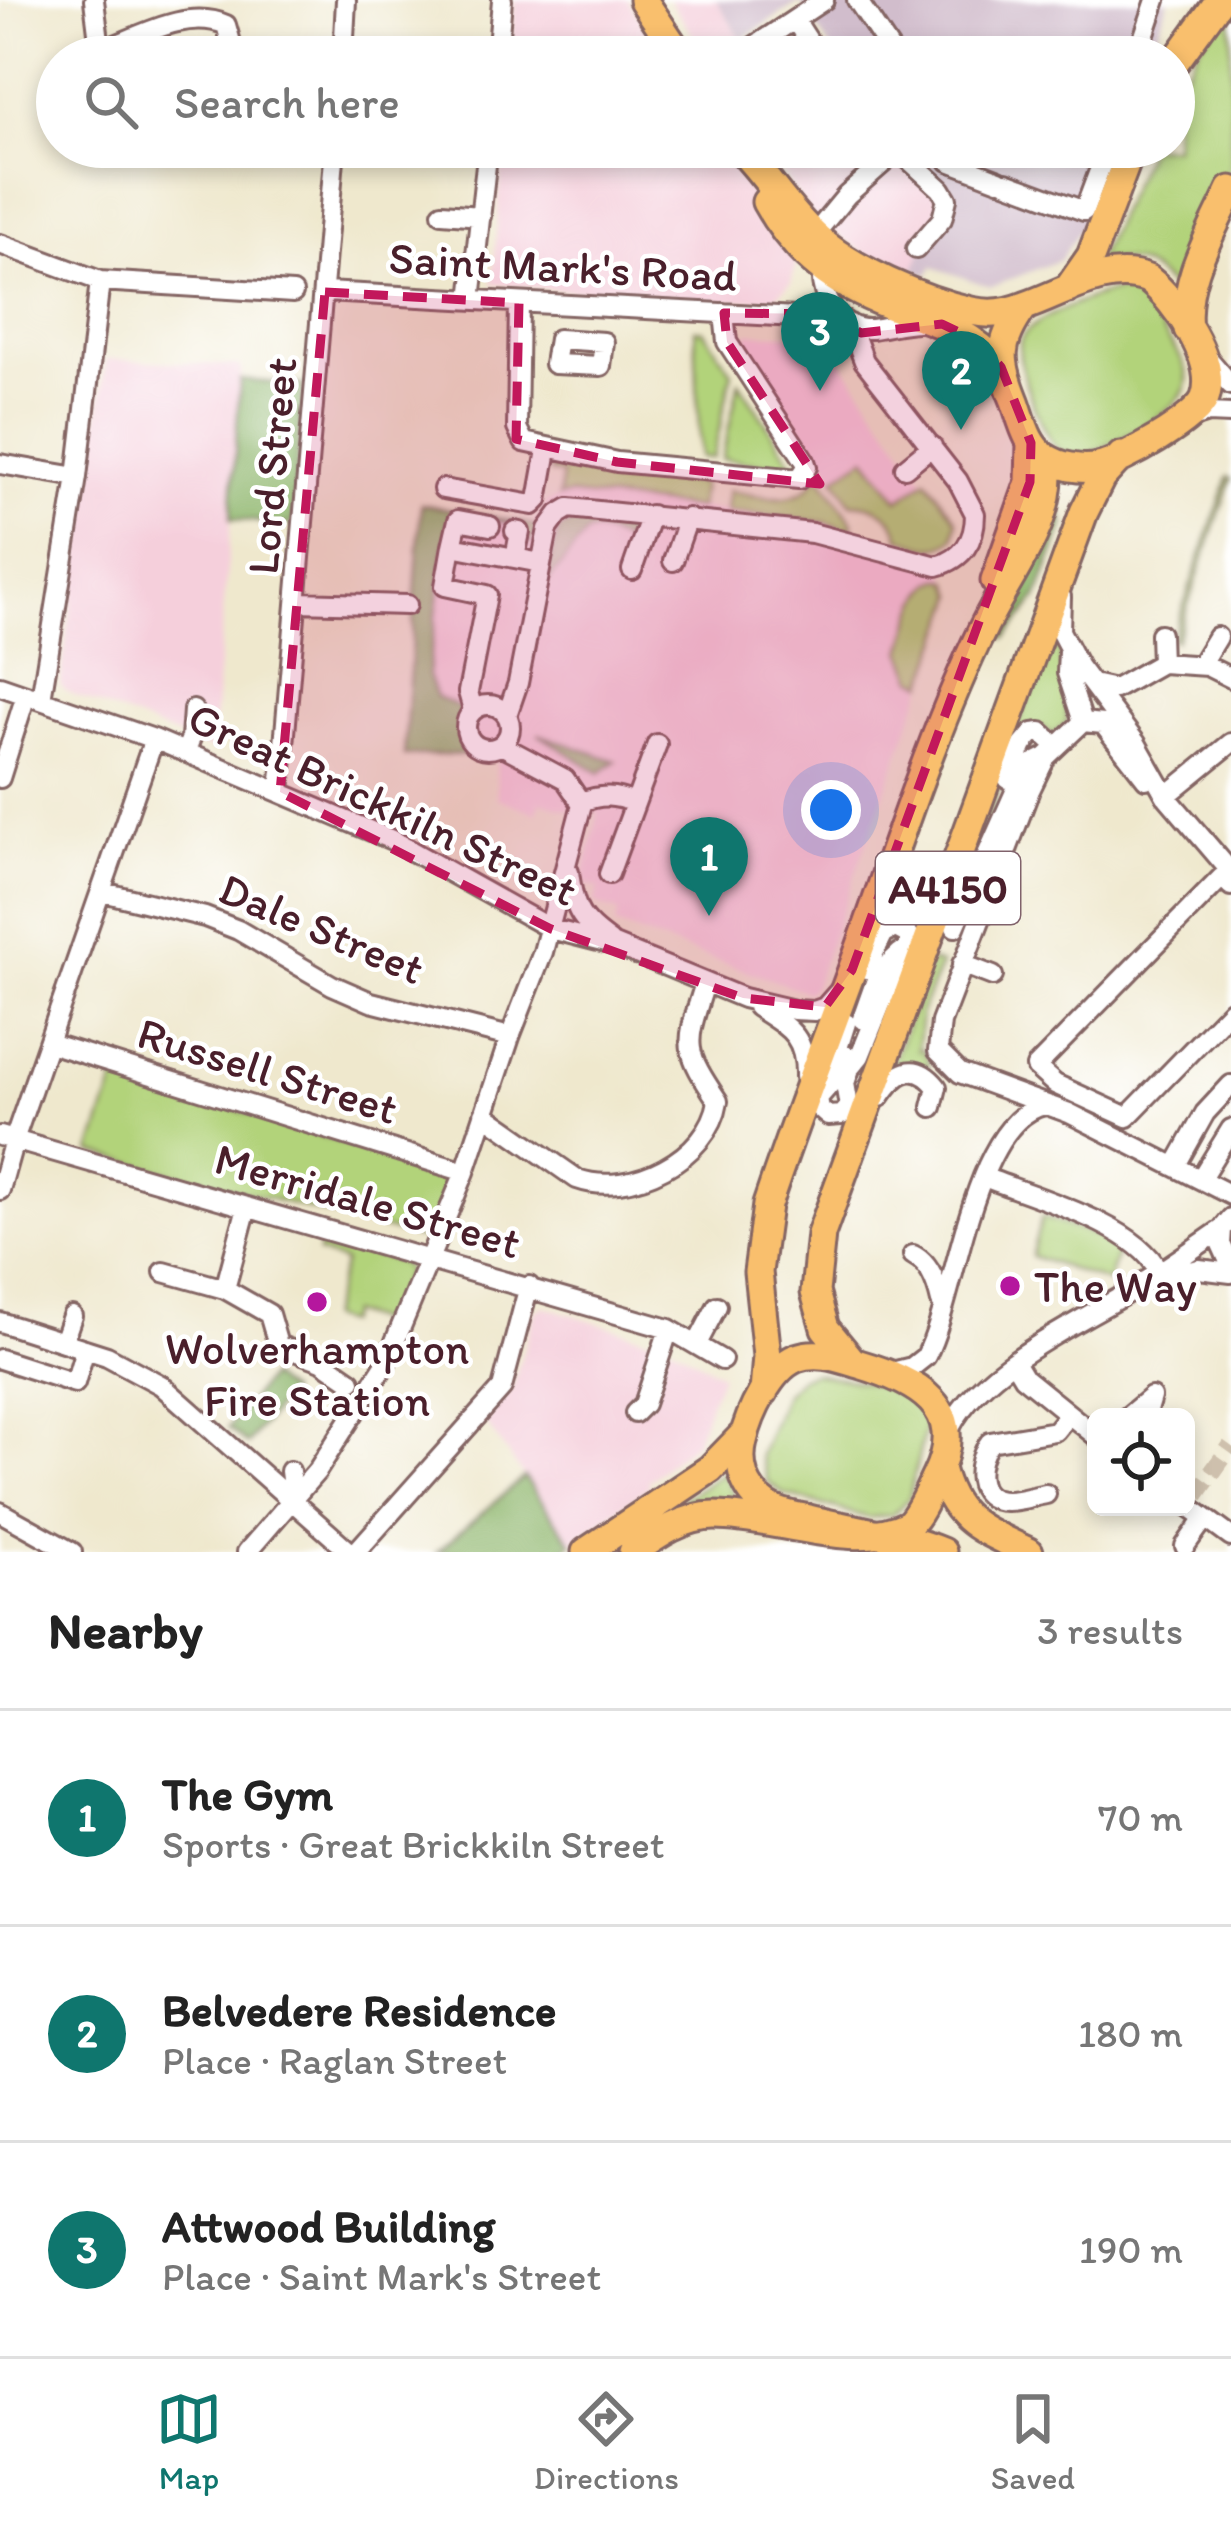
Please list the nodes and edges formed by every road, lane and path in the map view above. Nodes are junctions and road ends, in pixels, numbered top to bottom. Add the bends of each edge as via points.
1 (94, 0) edge
2 (346, 0) edge
3 (502, 0) edge
4 (643, 0) edge
5 (824, 0) edge
6 (857, 0) edge
7 (1156, 0) edge
8 (1217, 0) edge
9 (795, 20) junction
10 (98, 36) edge
11 (143, 36) edge
12 (229, 36) edge
13 (344, 36) edge
14 (499, 36) edge
15 (667, 36) edge
16 (770, 36) edge
17 (805, 36) edge
18 (881, 36) edge
19 (1144, 36) edge
20 (1191, 36) edge
21 (334, 168) edge
22 (486, 168) edge
23 (750, 168) edge
24 (757, 168) edge
25 (877, 168) edge
26 (919, 168) edge
27 (968, 168) edge
28 (1100, 168) edge
29 (1124, 168) edge
30 (1231, 190) edge
31 (442, 213) dead end
32 (481, 216) junction
33 (814, 235) junction
34 (0, 244) edge
35 (916, 249) dead end
36 (100, 281) junction
37 (1068, 290) junction
38 (293, 292) dead end
39 (325, 292) junction
40 (471, 300) junction
41 (833, 301) junction
42 (519, 303) junction
43 (594, 307) junction
44 (1023, 308) junction
45 (724, 313) junction
46 (797, 317) junction
47 (942, 324) junction
48 (875, 329) junction
49 (592, 339) dead end
50 (1196, 341) junction
51 (1001, 367) junction
52 (872, 369) junction
53 (1231, 385) edge
54 (1231, 414) edge
55 (1187, 420) junction
56 (932, 446) junction
57 (548, 450) junction
58 (1039, 451) junction
59 (1121, 456) junction
60 (0, 464) edge
61 (905, 468) dead end
62 (77, 477) junction
63 (443, 489) dead end
64 (651, 514) junction
65 (688, 518) junction
66 (490, 526) dead end
67 (515, 530) dead end
68 (452, 546) junction
69 (515, 558) junction
70 (673, 562) dead end
71 (541, 563) junction
72 (632, 570) dead end
73 (1062, 574) junction
74 (298, 602) junction
75 (407, 605) dead end
76 (1160, 634) dead end
77 (1217, 637) dead end
78 (1068, 648) junction
79 (1161, 663) junction
80 (1200, 664) junction
81 (1231, 678) edge
82 (1092, 684) junction
83 (0, 686) edge
84 (33, 697) junction
85 (193, 710) dead end
86 (473, 710) junction
87 (507, 715) junction
88 (1083, 722) junction
89 (154, 739) junction
90 (1231, 742) edge
91 (658, 744) dead end
92 (501, 745) junction
93 (1051, 751) junction
94 (185, 752) junction
95 (0, 778) edge
96 (280, 792) junction
97 (1166, 796) junction
98 (581, 802) junction
99 (635, 803) junction
100 (568, 861) junction
101 (1231, 872) edge
102 (609, 874) dead end
103 (1231, 886) edge
104 (103, 892) junction
105 (955, 927) dead end
106 (551, 929) junction
107 (614, 945) junction
108 (900, 952) dead end
109 (960, 969) junction
110 (852, 970) junction
111 (990, 981) dead end
112 (705, 983) junction
113 (743, 998) junction
114 (1231, 1010) edge
115 (510, 1036) junction
116 (49, 1043) junction
117 (845, 1066) junction
118 (1231, 1084) edge
119 (805, 1095) junction
120 (1048, 1104) junction
121 (932, 1107) dead end
122 (484, 1114) junction
123 (1231, 1129) edge
124 (857, 1132) junction
125 (7, 1138) edge
126 (1176, 1165) junction
127 (465, 1172) junction
128 (984, 1177) junction
129 (1201, 1178) junction
130 (0, 1190) edge
131 (1231, 1196) edge
132 (247, 1207) junction
133 (1227, 1223) edge
134 (913, 1256) dead end
135 (432, 1259) junction
136 (1158, 1270) junction
137 (1231, 1270) edge
138 (164, 1272) dead end
139 (529, 1286) junction
140 (1137, 1287) junction
141 (225, 1288) junction
142 (717, 1306) dead end
143 (942, 1306) junction
144 (72, 1316) dead end
145 (0, 1322) edge
146 (669, 1329) junction
147 (64, 1342) junction
148 (697, 1344) junction
149 (85, 1349) junction
150 (0, 1359) edge
151 (722, 1360) dead end
152 (1014, 1362) junction
153 (853, 1363) junction
154 (888, 1372) junction
155 (351, 1381) dead end
156 (764, 1393) junction
157 (634, 1412) dead end
158 (1068, 1414) junction
159 (1087, 1429) edge
160 (745, 1433) junction
161 (946, 1435) junction
162 (940, 1468) junction
163 (290, 1471) dead end
164 (1046, 1494) dead end
165 (294, 1502) junction
166 (1195, 1507) edge
167 (0, 1512) edge
168 (1205, 1518) junction
169 (1231, 1537) edge
170 (880, 1544) edge
171 (1186, 1546) dead end
172 (72, 1552) edge
173 (247, 1552) edge
174 (353, 1552) edge
175 (586, 1552) edge
176 (633, 1552) edge
177 (942, 1552) edge
178 (1029, 1552) edge

1 - 10 street
2 - 13 street
3 - 14 street
4 - 15 highway
5 - 9 street
6 - 18 street
7 - 19 street
8 - 20 highway
9 - 16 street
9 - 17 street
11 - 12 street via 182,20 214,20
21 - 39 street, Lord Street
22 - 32 street
23 - 41 highway
24 - 33 highway
25 - 33 street
26 - 35 street via 947,199 942,219
27 - 28 street via 1084,211
29 - 37 highway via 1091,256
30 - 50 highway via 1190,284 1186,307
31 - 32 street
32 - 40 street
33 - 44 highway via 879,276 971,311
34 - 36 street
36 - 38 street
36 - 62 street
37 - 44 highway
37 - 50 highway via 1139,275 1157,286
39 - 40 street, Saint Mark's Road
39 - 74 street, Lord Street
40 - 42 street, Saint Mark's Road
41 - 46 street, Saint Mark's Road
41 - 46 street, Saint Mark's Road
41 - 47 highway via 878,301
41 - 48 street, Saint Mark's Road
41 - 52 street
42 - 43 street, Saint Mark's Road
42 - 57 street via 517,428 524,442
43 - 45 street, Saint Mark's Road
43 - 49 street
44 - 51 highway
45 - 46 street, Saint Mark's Road
45 - 57 street via 727,341 805,461 805,474 793,481
47 - 48 street, Saint Mark's Road
47 - 51 highway via 978,341
48 - 52 street
50 - 53 street
50 - 55 highway via 1209,374
51 - 58 highway, A4150
52 - 56 street
54 - 55 street
55 - 59 highway, A4150
56 - 61 street
56 - 65 street via 976,514 959,557 937,566 812,533
57 - 63 street via 533,506
58 - 59 highway, A4150 via 1078,468
58 - 110 highway, A4150 via 1050,475 1044,508 931,753
59 - 73 highway, A4150 via 1092,494
60 - 62 street
62 - 84 street
64 - 65 street
64 - 71 street via 569,508 552,521
64 - 72 street
65 - 70 street
66 - 68 street via 458,520
67 - 69 street
68 - 69 street
68 - 86 street via 445,586 488,595 468,692
69 - 71 street
71 - 87 street
73 - 78 street via 1059,617
73 - 124 highway, A4150
74 - 75 street
74 - 96 street, Lord Street
76 - 79 street
77 - 80 street
78 - 82 street
78 - 88 street via 1066,674
79 - 80 street
79 - 82 street via 1114,689
80 - 81 street
82 - 97 street
83 - 84 street, Great Brickkiln Street
84 - 89 street, Great Brickkiln Street
84 - 95 street
85 - 94 street
86 - 87 street via 492,704
86 - 92 street via 468,737 486,749
87 - 92 street via 510,733
88 - 93 street
88 - 97 street via 1103,724
89 - 94 street, Great Brickkiln Street
89 - 104 street
90 - 97 street
91 - 99 street
92 - 98 street via 565,779
93 - 105 street via 1041,732 1028,738
93 - 109 street
94 - 96 street, Great Brickkiln Street
96 - 106 street, Great Brickkiln Street via 392,840
97 - 101 street
98 - 99 street via 615,796
98 - 100 street
99 - 102 street
100 - 106 street
100 - 107 street via 585,924
103 - 114 street via 1222,877 1036,1067 1127,1117
104 - 115 street, Dale Street via 238,930 371,1002
104 - 116 street
106 - 107 street, Great Brickkiln Street
106 - 115 street
107 - 112 street, Great Brickkiln Street
108 - 117 street via 878,974
109 - 111 street
109 - 120 street via 937,1034 946,1064
110 - 113 street, Great Brickkiln Street via 831,1003 814,1012
110 - 119 highway, A4150
112 - 113 street, Great Brickkiln Street
112 - 122 street via 689,1040 692,1061 718,1101 715,1120 690,1153 621,1184 594,1185
113 - 119 street via 798,1038
115 - 122 street
116 - 125 street
116 - 127 street, Russell Street
117 - 117 street via 841,1037 874,946 902,929 909,956 860,1056
118 - 126 street
119 - 156 highway, A4150 via 760,1244
120 - 126 street
120 - 128 street via 1015,1117
121 - 124 street via 937,1087 905,1070
122 - 127 street
123 - 129 street
124 - 153 highway, A4150 via 820,1234 815,1292 825,1328
125 - 130 street
125 - 132 street, Merridale Street
126 - 129 street
127 - 135 street
128 - 136 street via 1106,1227 1144,1250
128 - 143 street
129 - 131 street
132 - 135 street, Merridale Street
132 - 141 street
133 - 136 street
133 - 137 street via 1221,1244
134 - 143 street via 934,1278
135 - 139 street, Merridale Street
135 - 165 street via 377,1380
136 - 140 street
137 - 140 street via 1199,1269
138 - 141 street
139 - 146 street, Merridale Street
139 - 174 street via 514,1317 502,1388 383,1510
140 - 152 street
141 - 155 street via 265,1309 278,1345 322,1360
142 - 148 street
143 - 154 street via 926,1356
144 - 147 street
145 - 147 street
146 - 148 street, Merridale Street
146 - 157 street via 644,1404
147 - 149 street
148 - 151 street, Merridale Street
149 - 150 street via 75,1383
149 - 165 street via 161,1385
152 - 158 street
152 - 161 street via 973,1396
153 - 154 highway, A4150
153 - 156 highway, A4150 via 799,1357
154 - 161 highway, A4150 via 934,1402
156 - 160 highway, A4150
158 - 159 street
158 - 164 street via 1055,1431 990,1442 978,1465 982,1487 995,1499
160 - 170 highway via 742,1474 767,1507
160 - 175 highway via 710,1469
161 - 162 highway
162 - 170 highway via 914,1518
162 - 178 highway via 960,1515
163 - 165 street
165 - 173 street
165 - 174 street
166 - 168 street
167 - 172 street
168 - 169 street
168 - 171 street
170 - 176 highway via 714,1516 675,1525
170 - 177 highway

